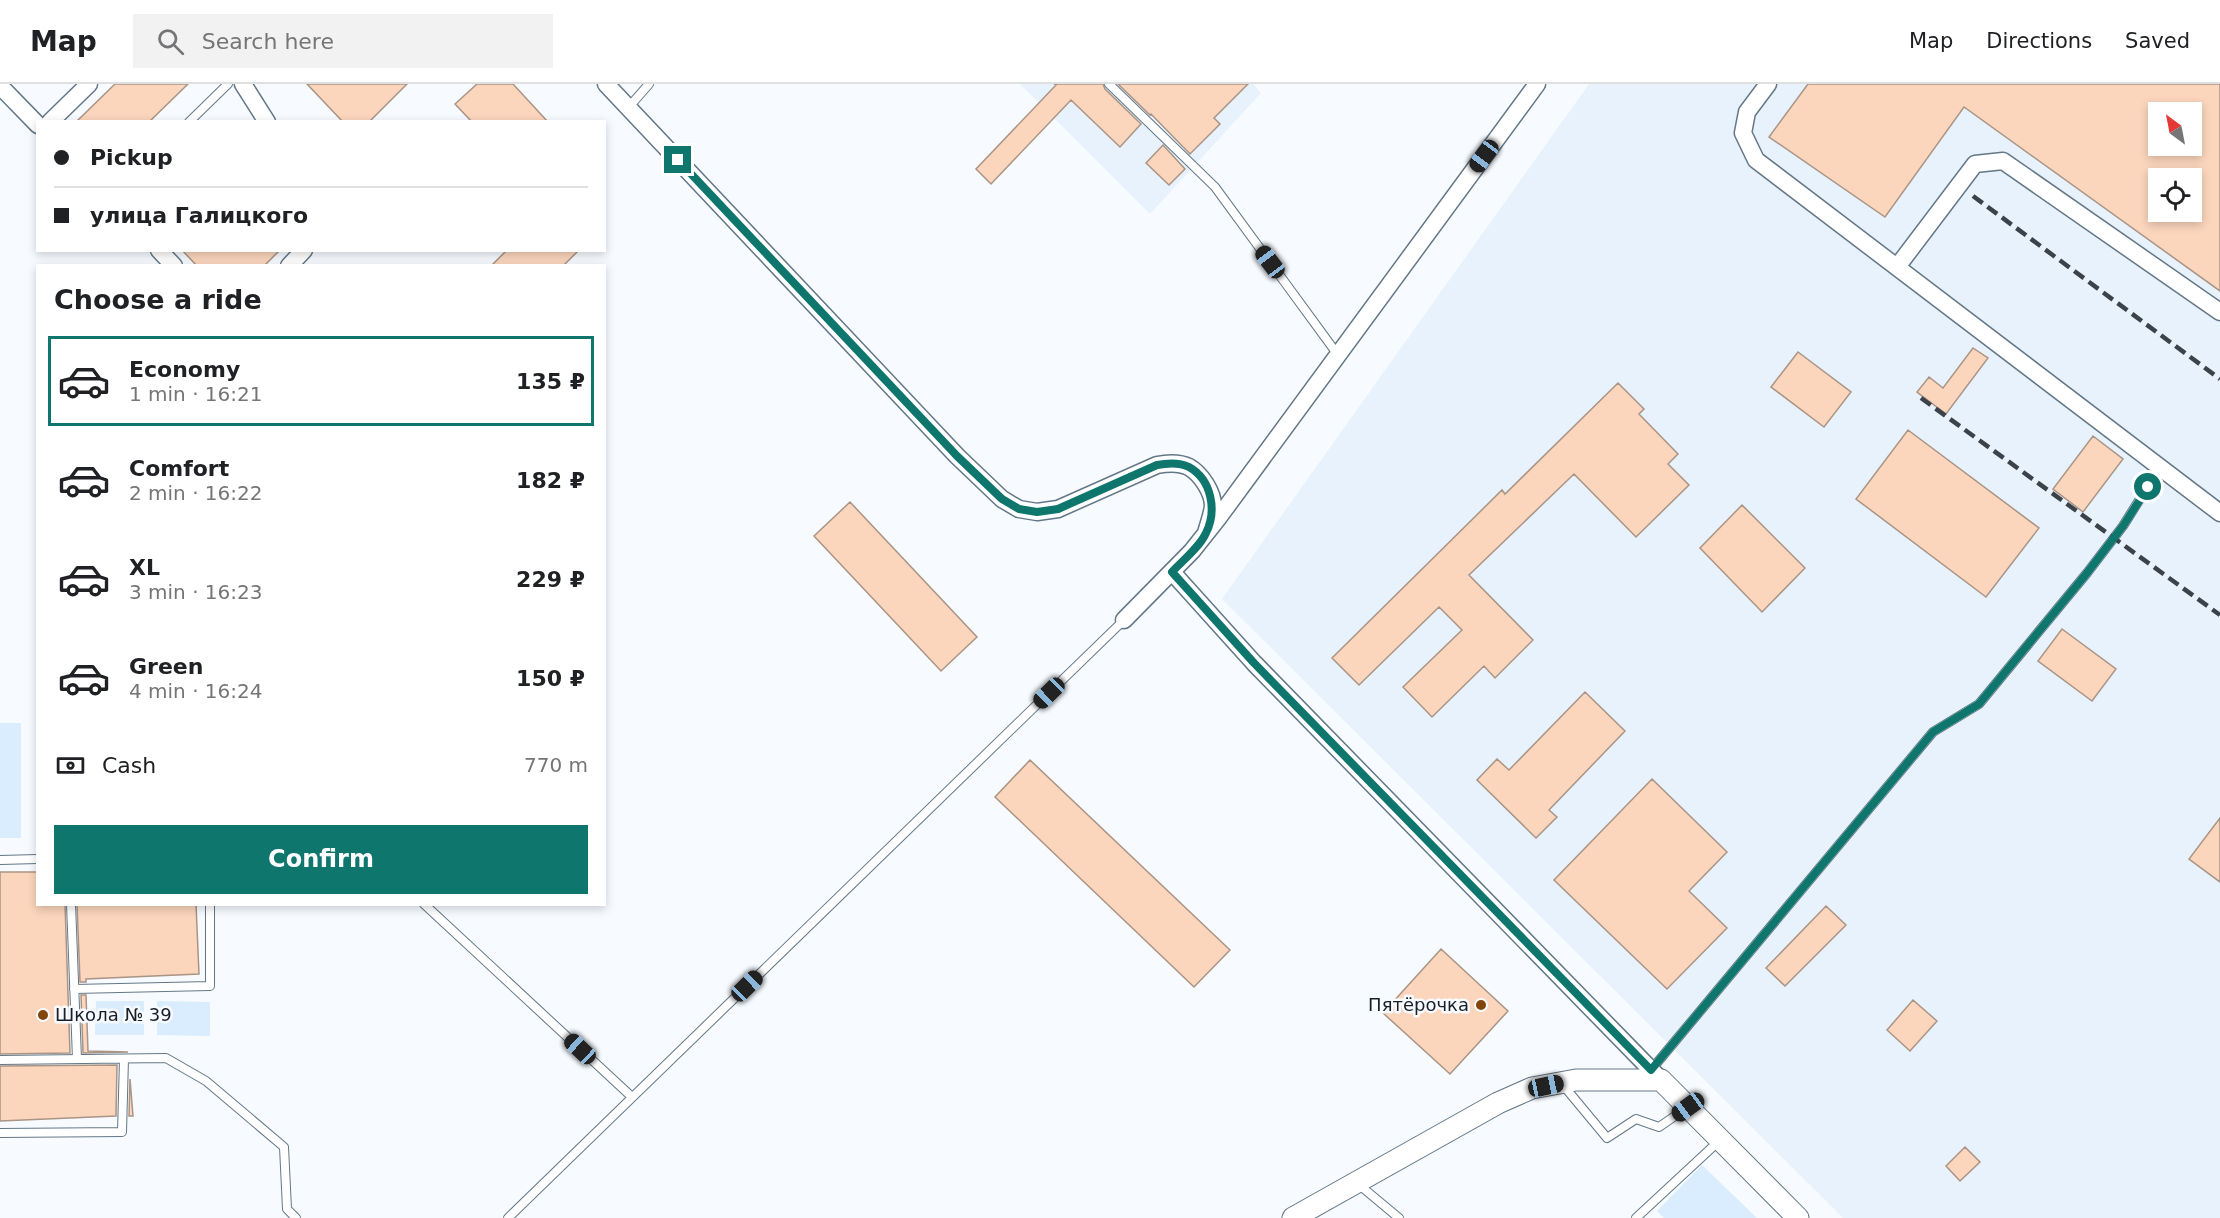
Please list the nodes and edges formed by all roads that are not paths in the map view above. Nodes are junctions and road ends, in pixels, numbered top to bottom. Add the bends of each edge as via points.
1 (88, 84) edge
2 (228, 84) edge
3 (243, 84) edge
4 (606, 84) edge
5 (649, 84) edge
6 (1109, 84) edge
7 (1537, 84) edge
8 (1768, 84) edge
9 (0, 86) edge
10 (628, 108) junction
11 (52, 120) edge
12 (191, 120) edge
13 (266, 120) edge
14 (36, 123) edge
15 (161, 252) edge
16 (302, 252) edge
17 (172, 264) edge
18 (291, 264) edge
19 (1897, 267) junction
20 (2220, 312) edge
21 (1338, 355) junction
22 (2160, 467) junction
23 (2220, 513) edge
24 (1206, 533) junction
25 (1172, 572) junction
26 (1124, 620) joint
27 (36, 859) edge
28 (0, 860) edge
29 (71, 906) edge
30 (210, 906) edge
31 (426, 906) edge
32 (74, 988) junction
33 (77, 1059) junction
34 (124, 1059) junction
35 (0, 1060) edge
36 (1656, 1075) junction
37 (1561, 1083) junction
38 (632, 1097) junction
39 (1688, 1107) junction
40 (0, 1133) edge
41 (1720, 1140) junction
42 (1357, 1182) junction
43 (296, 1218) edge
44 (508, 1218) edge
45 (1293, 1218) edge
46 (1399, 1218) edge
47 (1636, 1218) edge
48 (1798, 1218) edge

1 - 11 street
2 - 12 lane
3 - 13 street
4 - 10 street
5 - 10 lane
6 - 21 lane via 1215,187
7 - 21 street
8 - 19 street via 1747,112 1743,133 1756,159
9 - 14 street
10 - 24 street via 1002,499 1019,509 1058,509 1157,465 1172,463 1189,467 1209,490 1213,504
15 - 17 street
16 - 18 street
19 - 20 street via 1975,164 2003,161
19 - 22 street
21 - 24 street
22 - 23 street
22 - 36 lane via 2123,526 1979,704 1933,732
24 - 25 street
25 - 26 street
25 - 36 street via 1254,663
26 - 38 lane
27 - 28 lane
29 - 32 lane
30 - 32 lane via 210,986
31 - 38 lane
32 - 33 lane
33 - 34 lane
33 - 35 lane
34 - 40 lane via 122,1132
34 - 43 lane via 166,1058 206,1081 284,1147 287,1209
36 - 37 street
36 - 39 street
37 - 39 lane via 1607,1138 1636,1119 1659,1127
37 - 42 street via 1532,1089 1498,1103
38 - 44 lane
39 - 41 street
41 - 47 lane
41 - 48 street
42 - 45 street
42 - 46 lane

